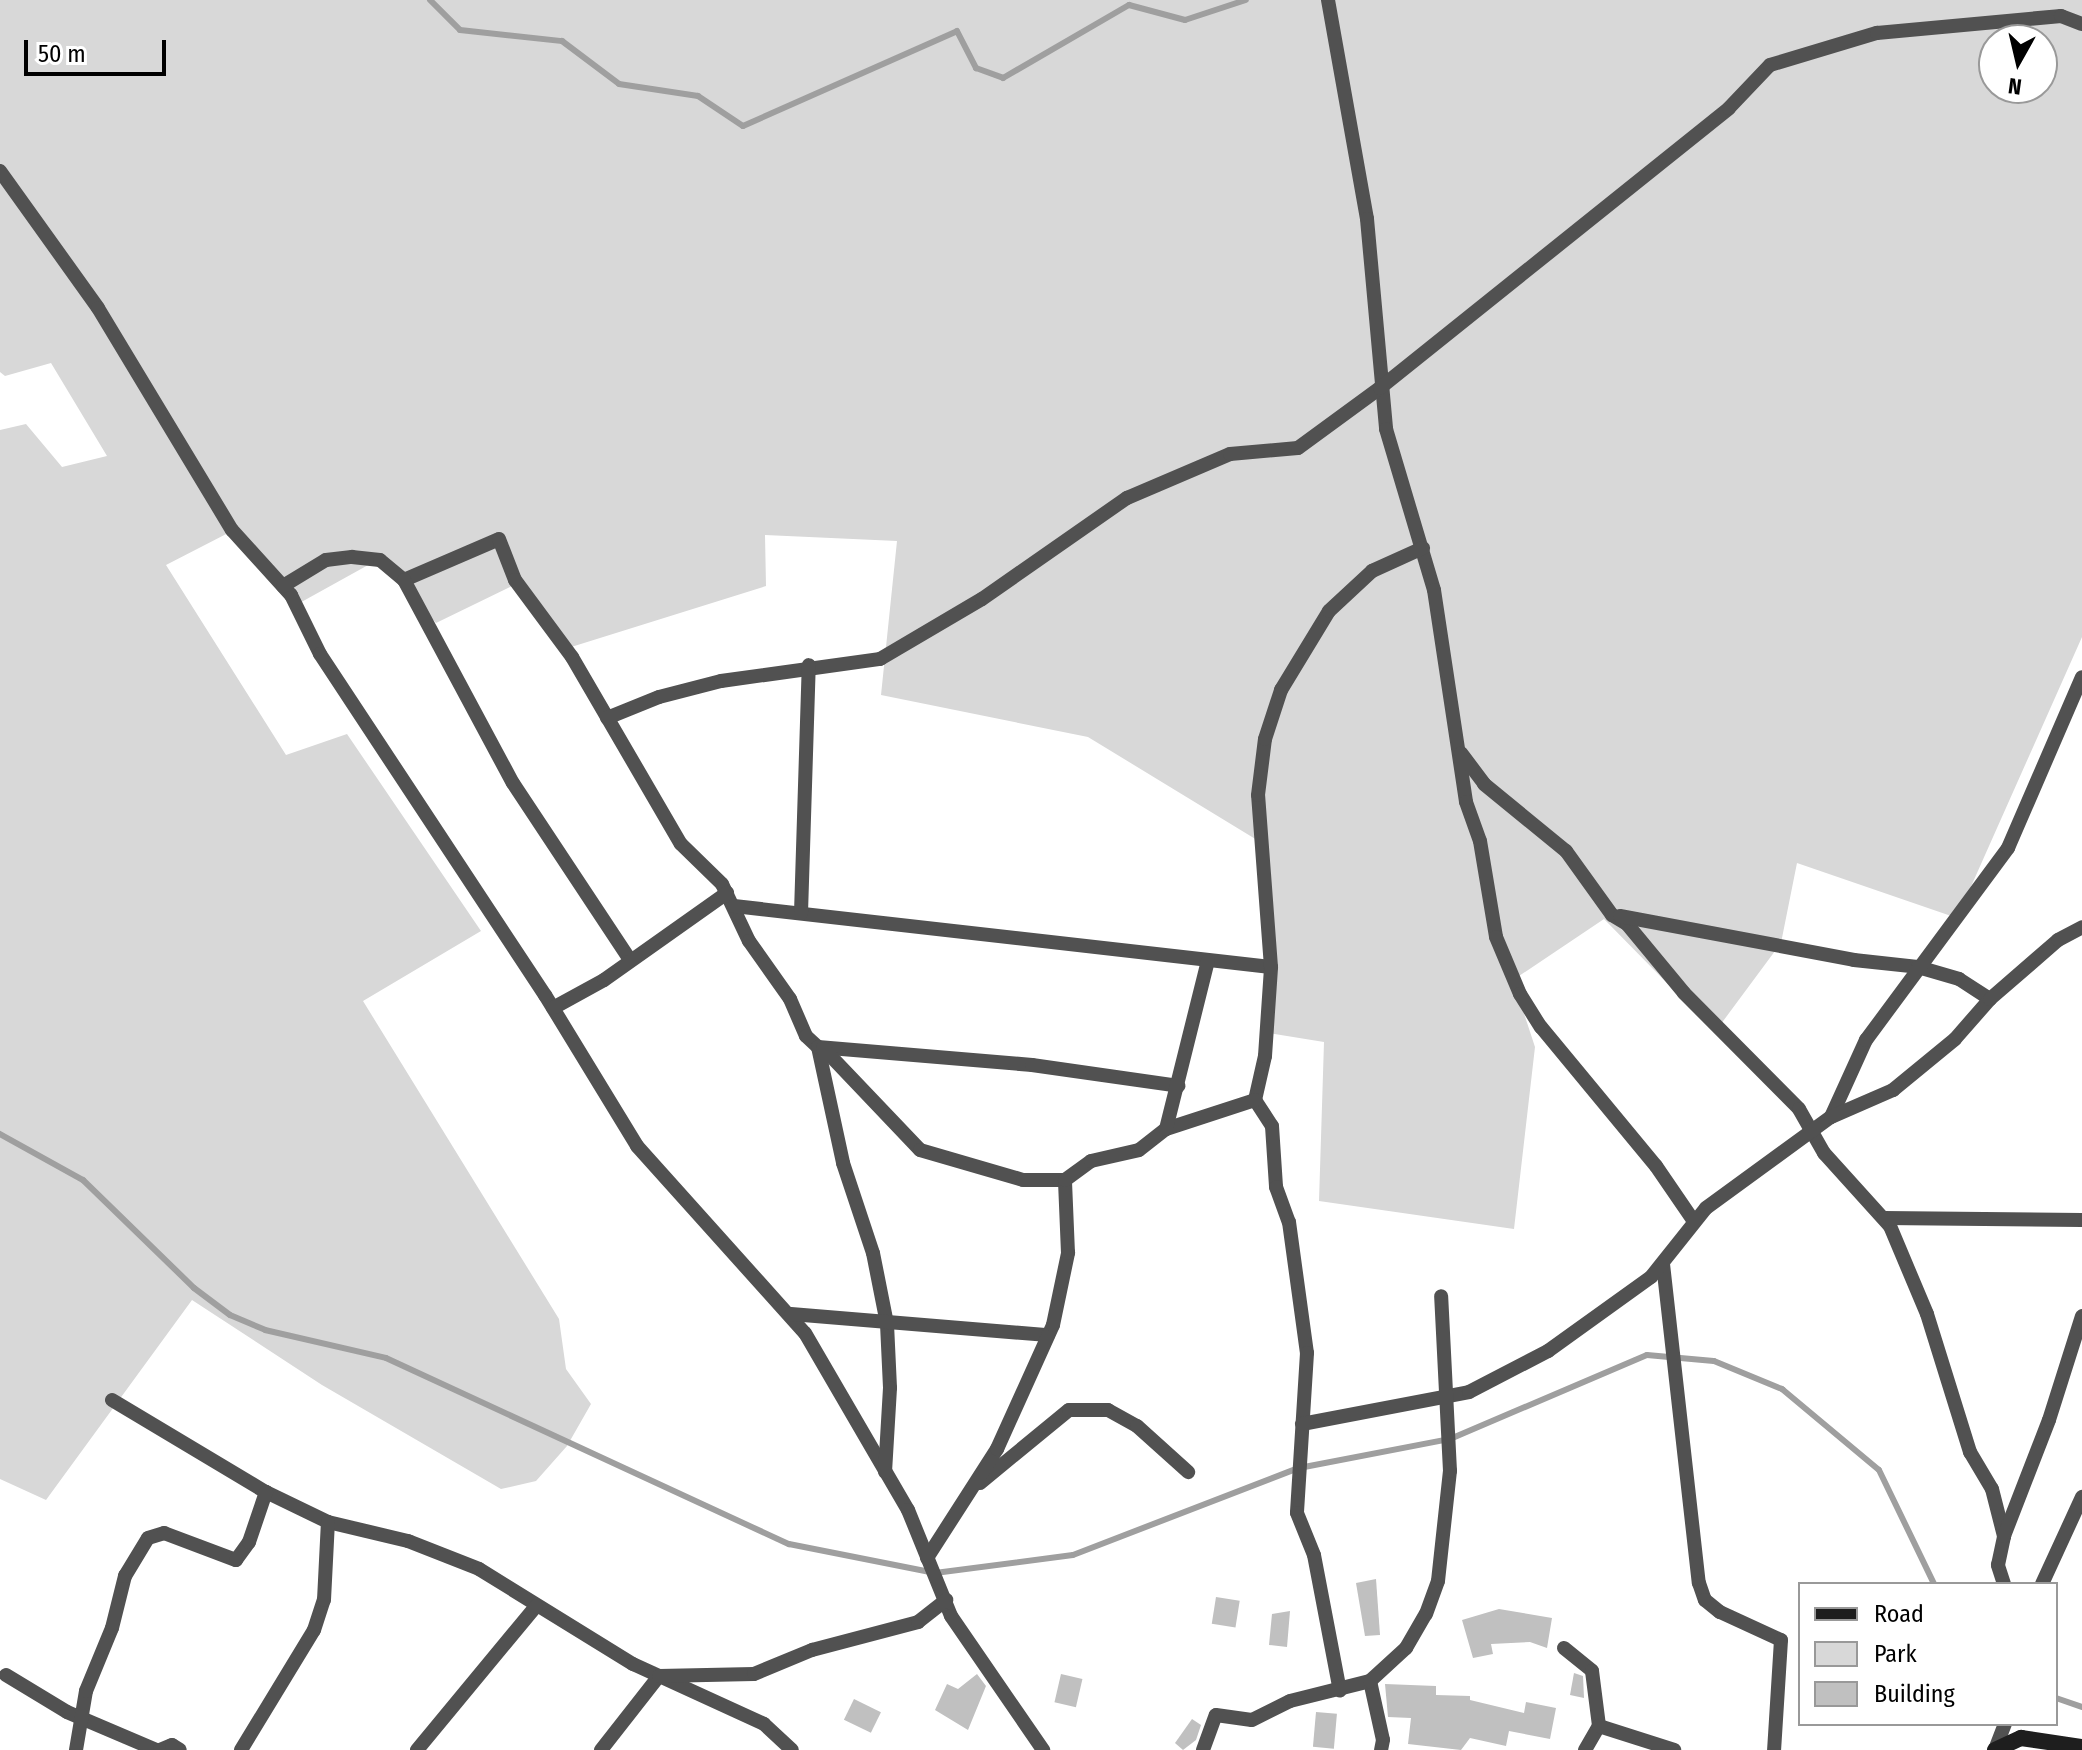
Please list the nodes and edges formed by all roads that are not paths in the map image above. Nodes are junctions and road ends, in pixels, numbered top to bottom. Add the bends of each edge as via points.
1 (1328, 0) edge
2 (2082, 24) edge
3 (0, 171) edge
4 (1380, 388) junction
5 (1423, 548) junction
6 (404, 580) junction
7 (283, 586) junction
8 (809, 665) junction
9 (2082, 677) edge
10 (607, 718) junction
11 (1460, 752) junction
12 (730, 899) junction
13 (801, 913) junction
14 (1612, 915) junction
15 (2082, 927) edge
16 (630, 960) junction
17 (1208, 961) junction
18 (1271, 967) junction
19 (1918, 967) junction
20 (1990, 999) junction
21 (553, 1008) junction
22 (821, 1048) junction
23 (1179, 1086) junction
24 (1255, 1100) junction
25 (1831, 1117) junction
26 (1166, 1129) junction
27 (1812, 1134) junction
28 (1065, 1180) junction
29 (1884, 1218) junction
30 (1693, 1220) junction
31 (2082, 1220) edge
32 (1663, 1264) junction
33 (1441, 1296) dead end
34 (791, 1314) junction
35 (2082, 1316) edge
36 (887, 1324) junction
37 (1048, 1335) junction
38 (1444, 1395) junction
39 (112, 1400) dead end
40 (1302, 1424) junction
41 (1188, 1472) dead end
42 (885, 1473) junction
43 (971, 1491) junction
44 (266, 1492) junction
45 (2082, 1497) edge
46 (328, 1522) junction
47 (2004, 1536) junction
48 (927, 1558) junction
49 (2003, 1582) edge
50 (2043, 1582) edge
51 (946, 1600) junction
52 (536, 1606) junction
53 (1564, 1648) dead end
54 (6, 1675) dead end
55 (659, 1676) junction
56 (1370, 1681) junction
57 (1340, 1691) junction
58 (80, 1718) junction
59 (1599, 1726) junction
60 (2004, 1726) edge
61 (2082, 1747) edge
62 (1996, 1749) edge
63 (76, 1750) edge
64 (158, 1750) edge
65 (180, 1750) edge
66 (241, 1750) edge
67 (417, 1750) edge
68 (601, 1750) edge
69 (792, 1750) edge
70 (1043, 1750) edge
71 (1203, 1750) edge
72 (1381, 1750) edge
73 (1585, 1750) edge
74 (1674, 1750) edge
75 (1774, 1750) edge

1 - 4 street via 1367,219
2 - 4 street via 2061,16 1877,33 1770,65 1729,108
3 - 7 street via 98,308 232,530
4 - 5 street via 1386,429
4 - 8 street via 1298,448 1230,454 1127,498 982,599 880,659
5 - 11 street via 1447,648
5 - 18 street via 1372,571 1329,611 1281,690 1265,739 1258,795
6 - 7 street via 380,560 352,557 326,560
6 - 10 street via 499,539 515,580 572,657
6 - 16 street via 513,783
7 - 21 street via 320,654
8 - 10 street via 671,693
8 - 13 street
9 - 19 street via 2008,848
10 - 12 street via 681,844
11 - 14 street via 1484,784 1566,851
11 - 30 street via 1496,937 1520,994
12 - 13 street
12 - 16 street
12 - 22 street via 806,1036
13 - 17 street
14 - 19 street
14 - 27 street via 1627,924 1684,993 1799,1109
15 - 20 street via 2058,940
16 - 21 street
17 - 18 street
17 - 23 street
18 - 24 street via 1265,1056
19 - 20 street via 1959,979
19 - 25 street via 1852,1063
20 - 25 street via 1955,1039 1893,1090
21 - 34 street via 637,1146 727,1252
22 - 23 street via 1032,1065
22 - 28 street via 920,1150 1023,1180
22 - 36 street via 843,1163 873,1253
23 - 26 street
24 - 26 street
24 - 40 street via 1272,1126 1276,1187 1295,1260 1307,1353
25 - 27 street
26 - 28 street via 1139,1150 1091,1161
27 - 29 street
27 - 30 street via 1796,1140
28 - 37 street via 1068,1253
29 - 31 street
29 - 47 street via 1927,1314 1970,1452 1992,1489
30 - 32 street
32 - 38 street via 1548,1351 1491,1385
32 - 75 street via 1699,1583 1705,1600 1720,1612 1781,1640
33 - 38 street
34 - 36 street
34 - 42 street
35 - 47 street
36 - 37 street
36 - 42 street
37 - 43 street via 1002,1440
38 - 40 street
38 - 56 street via 1450,1471 1438,1581 1406,1648
39 - 44 street
40 - 57 street via 1297,1513 1314,1555
41 - 43 street via 1137,1426 1108,1410 1069,1410
42 - 48 street via 908,1510
43 - 48 street
44 - 46 street
44 - 58 street via 249,1542 236,1560 164,1533 148,1538 125,1576
45 - 50 street
46 - 52 street via 408,1541 479,1569
46 - 66 street via 324,1600 314,1630
47 - 49 street via 1998,1565
48 - 51 street
51 - 55 street via 918,1622 812,1650 754,1674
51 - 70 street via 951,1616
52 - 55 street
52 - 67 street
53 - 59 street via 1592,1671
54 - 58 street
55 - 68 street
55 - 69 street via 764,1724
56 - 57 street
56 - 72 street
57 - 71 street via 1290,1701 1252,1720 1216,1715
58 - 63 street
58 - 64 street
59 - 73 street
59 - 74 street
60 - 62 street
61 - 62 street via 2021,1738
64 - 65 street via 172,1745

